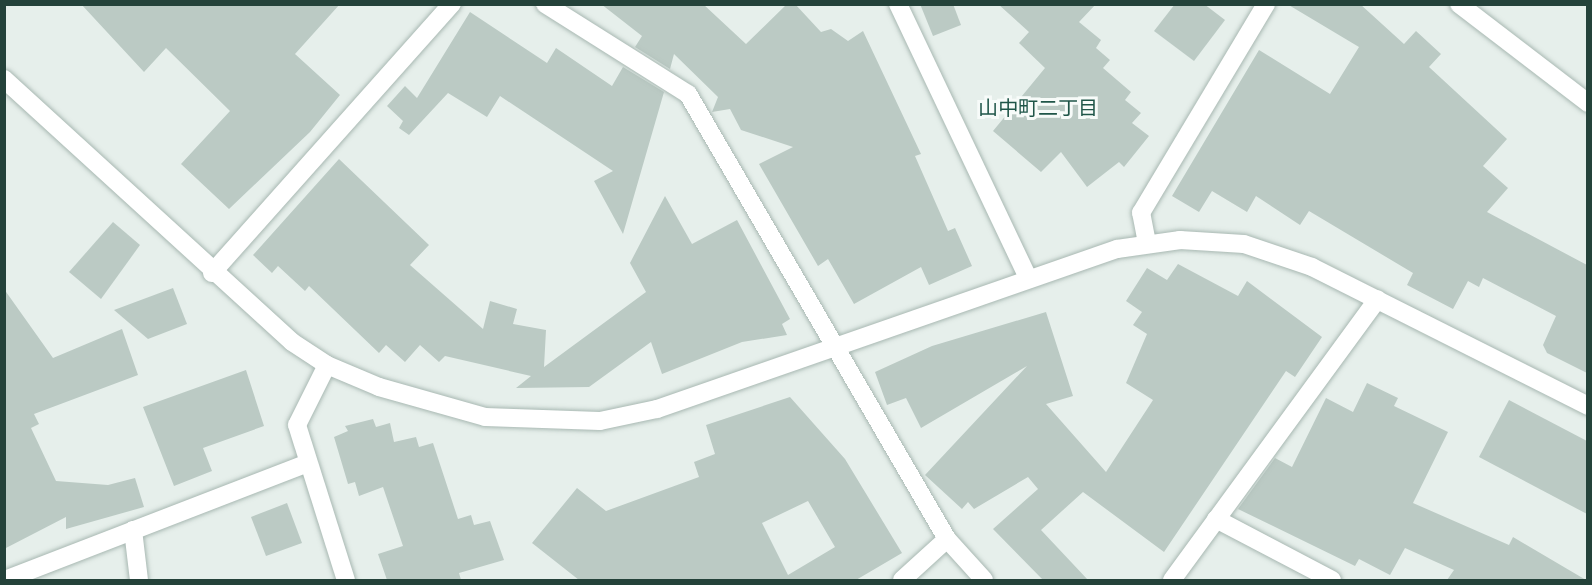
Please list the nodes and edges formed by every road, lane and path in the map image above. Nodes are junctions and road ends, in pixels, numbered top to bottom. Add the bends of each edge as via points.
1 (452, 4) edge
2 (545, 4) edge
3 (898, 4) edge
4 (1266, 4) edge
5 (1460, 4) edge
6 (4, 79) edge
7 (1587, 103) edge
8 (1147, 243) junction
9 (212, 273) junction
10 (1028, 278) junction
11 (1378, 299) junction
12 (836, 349) junction
13 (327, 365) junction
14 (1587, 406) edge
15 (306, 464) junction
16 (1216, 519) junction
17 (133, 530) junction
18 (947, 539) junction
19 (5, 580) edge
20 (139, 580) edge
21 (346, 580) edge
22 (902, 580) edge
23 (984, 580) edge
24 (1172, 580) edge
25 (1332, 580) edge

1 - 9 street
2 - 12 street via 688,94
3 - 10 street
4 - 8 street via 1141,213
5 - 7 street
6 - 9 street
8 - 10 street
8 - 11 street via 1244,244 1303,263
9 - 13 street
10 - 12 street
11 - 14 street
11 - 16 street
12 - 13 street via 657,409 600,421 485,417 433,405
12 - 18 street
13 - 15 street via 297,425
15 - 17 street
15 - 21 street
16 - 24 street
16 - 25 street
17 - 19 street
17 - 20 street
18 - 22 street
18 - 23 street

